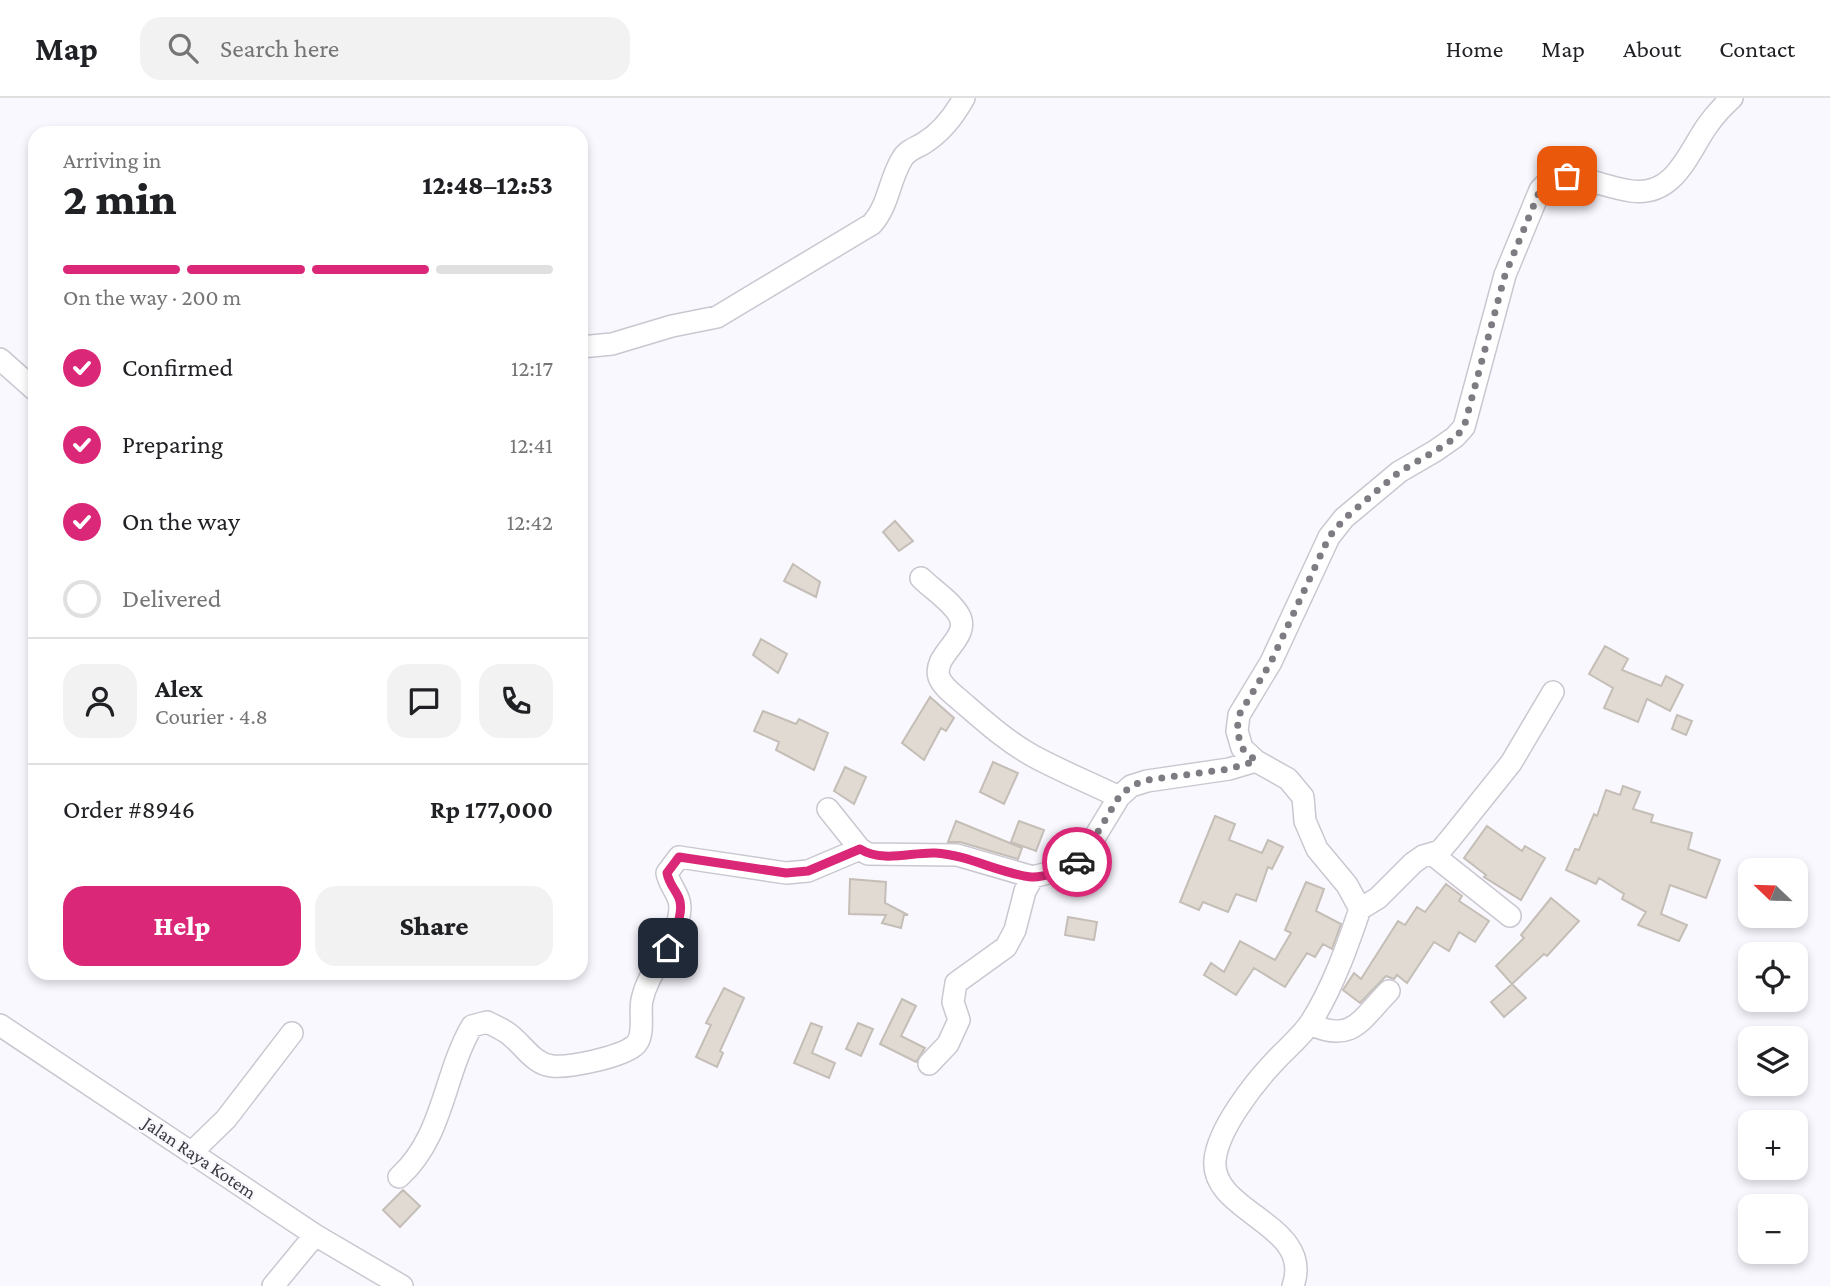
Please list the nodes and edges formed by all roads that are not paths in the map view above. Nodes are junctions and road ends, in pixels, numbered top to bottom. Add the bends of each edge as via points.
1 (964, 98) edge
2 (1732, 98) edge
3 (588, 346) edge
4 (0, 359) edge
5 (28, 384) edge
6 (920, 578) dead end
7 (1552, 692) dead end
8 (1256, 761) junction
9 (1119, 797) junction
10 (828, 809) dead end
11 (860, 849) junction
12 (1432, 853) junction
13 (1033, 877) junction
14 (1360, 909) junction
15 (1510, 916) dead end
16 (1389, 991) dead end
17 (1310, 1024) junction
18 (0, 1025) edge
19 (292, 1033) dead end
20 (929, 1064) dead end
21 (192, 1152) junction
22 (399, 1177) dead end
23 (315, 1234) junction
24 (273, 1286) edge
25 (402, 1286) edge
26 (1293, 1286) edge

1 - 3 street via 944,127 901,159 881,214 872,224 717,317
2 - 8 street via 1709,122 1671,181 1657,189 1615,189 1567,176 1552,177 1540,190 1505,275 1464,427 1455,438 1399,472 1329,537 1271,662 1239,715 1242,748
4 - 5 street
6 - 9 street via 958,614 962,624 939,668 939,678 947,688 1031,755
7 - 12 street via 1511,763 1440,851
8 - 9 street via 1147,780
8 - 14 street via 1288,779 1303,797 1305,821 1317,849
9 - 13 street via 1082,858 1070,867
10 - 11 street
11 - 13 street via 883,856 957,855
11 - 22 street via 808,871 786,873 679,857 667,873 679,899 678,919 645,990 635,1046 597,1062 553,1066 537,1062 506,1032 487,1022 472,1026 428,1142
12 - 14 street via 1413,863
12 - 15 street
13 - 20 street via 1006,947 956,983 953,1002 959,1020 948,1044
14 - 17 street via 1332,984
16 - 17 street via 1343,1033
17 - 26 street via 1251,1090 1219,1142 1214,1170 1222,1188 1263,1220 1292,1252 1297,1274
18 - 21 street, Jalan Raya Kotem
19 - 21 street via 226,1119
21 - 23 street, Jalan Raya Kotem
23 - 24 street
23 - 25 street, Jalan Raya Kotem

